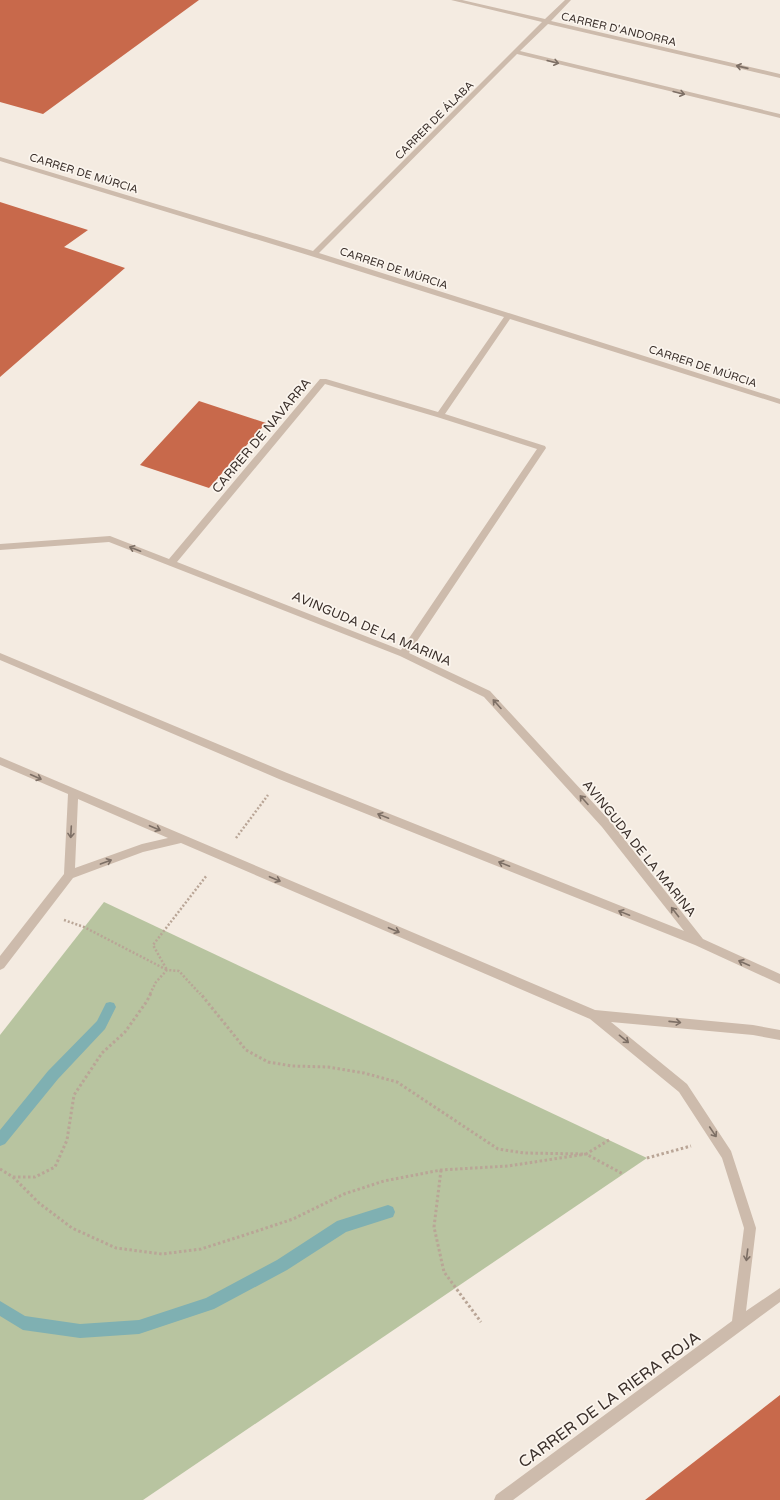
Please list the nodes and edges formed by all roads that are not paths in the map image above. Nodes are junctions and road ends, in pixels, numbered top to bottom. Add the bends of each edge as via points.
1 (454, 0) edge
2 (568, 0) edge
3 (545, 22) junction
4 (515, 52) junction
5 (780, 76) edge
6 (780, 116) edge
7 (0, 159) edge
8 (314, 254) junction
9 (509, 316) junction
10 (780, 402) edge
11 (440, 415) junction
12 (0, 547) edge
13 (172, 563) junction
14 (404, 654) junction
15 (0, 656) edge
16 (0, 761) edge
17 (73, 793) junction
18 (180, 839) junction
19 (69, 875) junction
20 (699, 942) junction
21 (0, 965) edge
22 (780, 979) edge
23 (594, 1014) junction
24 (780, 1035) edge
25 (780, 1294) edge
26 (738, 1325) junction
27 (501, 1500) edge

1 - 3 street, CARRER D'ANDORRA
2 - 3 street, CARRER DE ÁLABA
3 - 4 street, CARRER DE ÁLABA
5 -> 3 street, CARRER D'ANDORRA
4 -> 6 street
4 - 8 street, CARRER DE ÁLABA
7 - 8 street, CARRER DE MÚRCIA
8 - 9 street, CARRER DE MÚRCIA
9 - 10 street, CARRER DE MÚRCIA
9 - 11 street
11 - 13 street, CARRER DE NAVARRA via 323,380
11 - 14 street, CARRER DE NAVARRA via 542,448
13 -> 12 street, AVINGUDA DE LA MARINA via 110,539
13 - 14 street, AVINGUDA DE LA MARINA
20 -> 14 street, AVINGUDA DE LA MARINA via 606,824 488,694
20 -> 15 street, AVINGUDA DE LA MARINA via 283,776
16 -> 17 street
17 -> 18 street
17 -> 19 street
19 -> 18 street via 142,848
18 -> 23 street
19 - 21 street
22 -> 20 street, AVINGUDA DE LA MARINA
23 -> 24 street
23 -> 26 street via 683,1088 727,1155 750,1228
25 - 26 street, CARRER DE LA RIERA ROJA
26 - 27 street, CARRER DE LA RIERA ROJA

